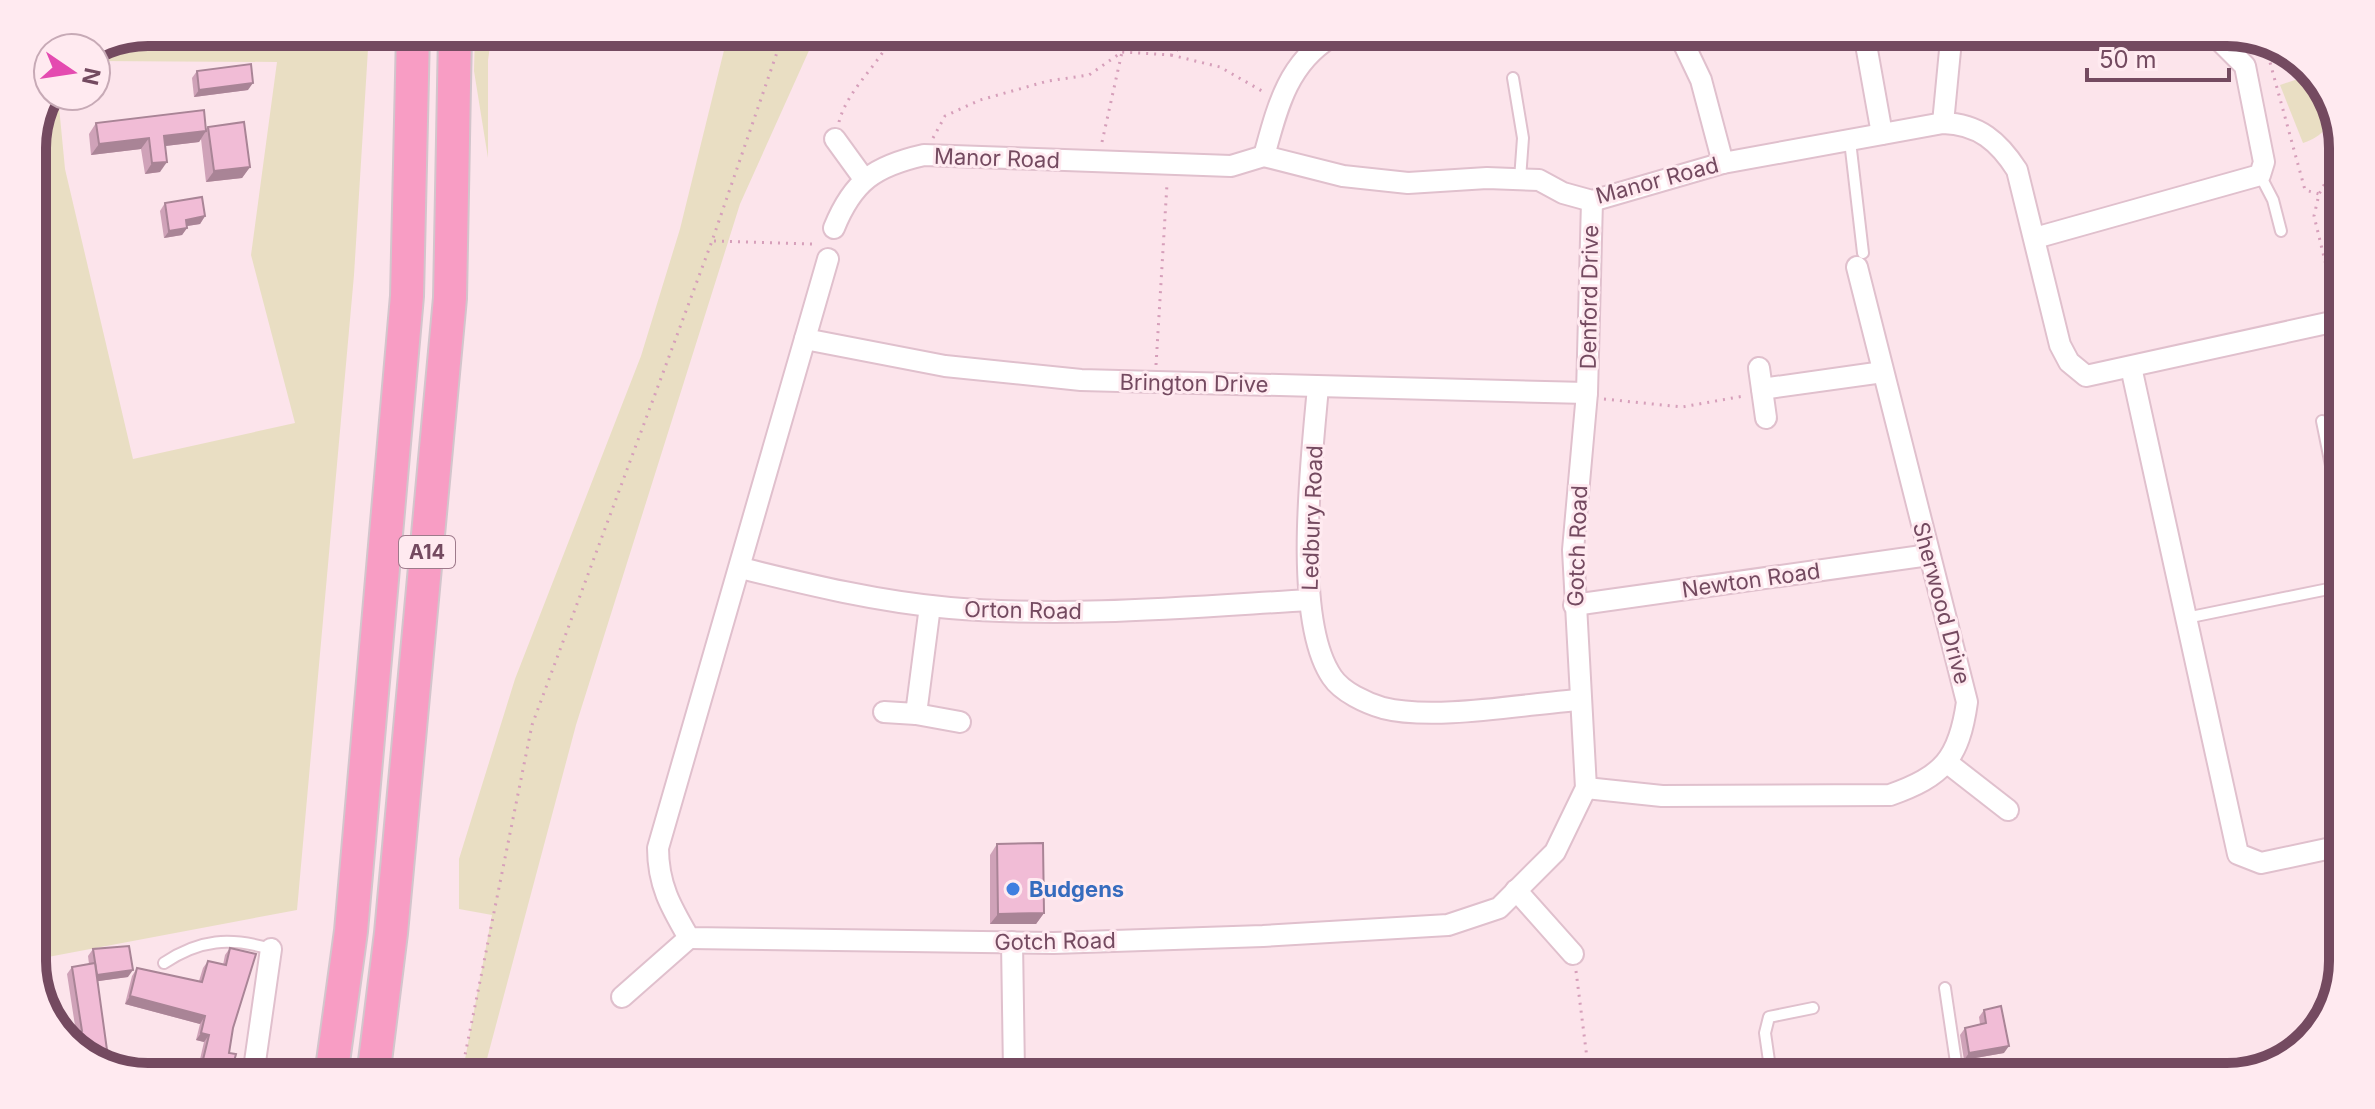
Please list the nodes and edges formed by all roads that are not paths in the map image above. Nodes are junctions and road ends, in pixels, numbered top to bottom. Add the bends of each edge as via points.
1 (413, 46) edge
2 (455, 46) edge
3 (1321, 46) edge
4 (1685, 46) edge
5 (1866, 46) edge
6 (1950, 46) edge
7 (2225, 46) edge
8 (1513, 78) dead end
9 (1943, 123) junction
10 (1882, 134) junction
11 (835, 139) road end
12 (1850, 141) junction
13 (1264, 156) junction
14 (1723, 163) junction
15 (2260, 175) junction
16 (864, 179) junction
17 (1520, 179) junction
18 (1592, 201) junction
19 (2281, 231) dead end
20 (2035, 238) junction
21 (1860, 260) joint
22 (2329, 322) edge
23 (805, 339) junction
24 (2131, 367) junction
25 (1759, 368) dead end
26 (1883, 372) junction
27 (1318, 387) junction
28 (1762, 389) junction
29 (1587, 393) junction
30 (1766, 418) dead end
31 (2322, 421) dead end
32 (2329, 456) edge
33 (1929, 555) junction
34 (741, 568) junction
35 (2329, 589) edge
36 (1309, 600) junction
37 (1574, 605) junction
38 (930, 606) junction
39 (2186, 618) junction
40 (1578, 700) junction
41 (884, 712) dead end
42 (916, 714) junction
43 (960, 722) dead end
44 (1949, 764) junction
45 (1586, 788) junction
46 (2008, 810) dead end
47 (2329, 848) edge
48 (1516, 890) junction
49 (689, 938) junction
50 (1012, 942) junction
51 (271, 949) joint
52 (1573, 954) road end
53 (164, 963) dead end
54 (1945, 988) dead end
55 (622, 997) dead end
56 (1813, 1008) dead end
57 (255, 1063) edge
58 (333, 1063) edge
59 (375, 1063) edge
60 (1014, 1063) edge
61 (1769, 1063) edge
62 (1956, 1063) edge

1 - 58 highway, A14 via 407,296 351,931
2 - 59 highway, A14 via 450,298
3 - 13 street via 1287,82
4 - 14 street via 1701,80
5 - 10 street
6 - 9 street
7 - 15 street via 2245,66 2264,162
8 - 17 lane via 1523,138
9 - 10 street, Manor Road
9 - 20 street, Manor Road via 1959,123 2001,146 2017,170
10 - 12 street, Manor Road
11 - 16 street
12 - 14 street, Manor Road
12 - 21 lane
13 - 16 street, Manor Road via 1231,166 924,155 883,167
13 - 17 street, Manor Road via 1343,176 1408,183
14 - 18 street, Manor Road
15 - 19 lane
15 - 20 street
16 - 23 street, Manor Road via 844,204 828,244
17 - 18 street, Manor Road via 1539,180
18 - 29 street, Denford Drive
20 - 24 street, Manor Road via 2060,345 2069,362 2086,376
21 - 26 street, Sherwood Drive
22 - 24 street, Manor Road
23 - 27 street, Brington Drive via 945,366 1081,380
23 - 34 street
24 - 39 street
25 - 28 street
26 - 28 street
26 - 33 street, Sherwood Drive
27 - 29 street, Brington Drive
27 - 36 street, Ledbury Road
28 - 30 street
29 - 37 street, Gotch Road via 1573,550
31 - 32 lane
33 - 37 street, Newton Road
33 - 44 street, Sherwood Drive via 1967,702 1963,733
34 - 38 street, Orton Road
34 - 49 street via 658,848 665,897
35 - 39 lane
36 - 38 street, Orton Road via 1063,612
36 - 40 street, Ledbury Road via 1332,677 1354,696 1383,707 1416,713
37 - 40 street, Gotch Road
38 - 42 street
39 - 47 street via 2238,854 2261,863
40 - 45 street, Gotch Road
41 - 42 street
42 - 43 street
44 - 45 street via 1920,784 1890,795 1662,796
44 - 46 street
45 - 48 street, Gotch Road via 1555,852
48 - 50 street, Gotch Road via 1499,908 1448,925
48 - 52 street
49 - 50 street, Gotch Road
49 - 55 street
50 - 60 street
51 - 53 lane via 244,941 215,941 184,950
51 - 57 street
54 - 62 lane
56 - 61 lane via 1769,1017 1765,1033

